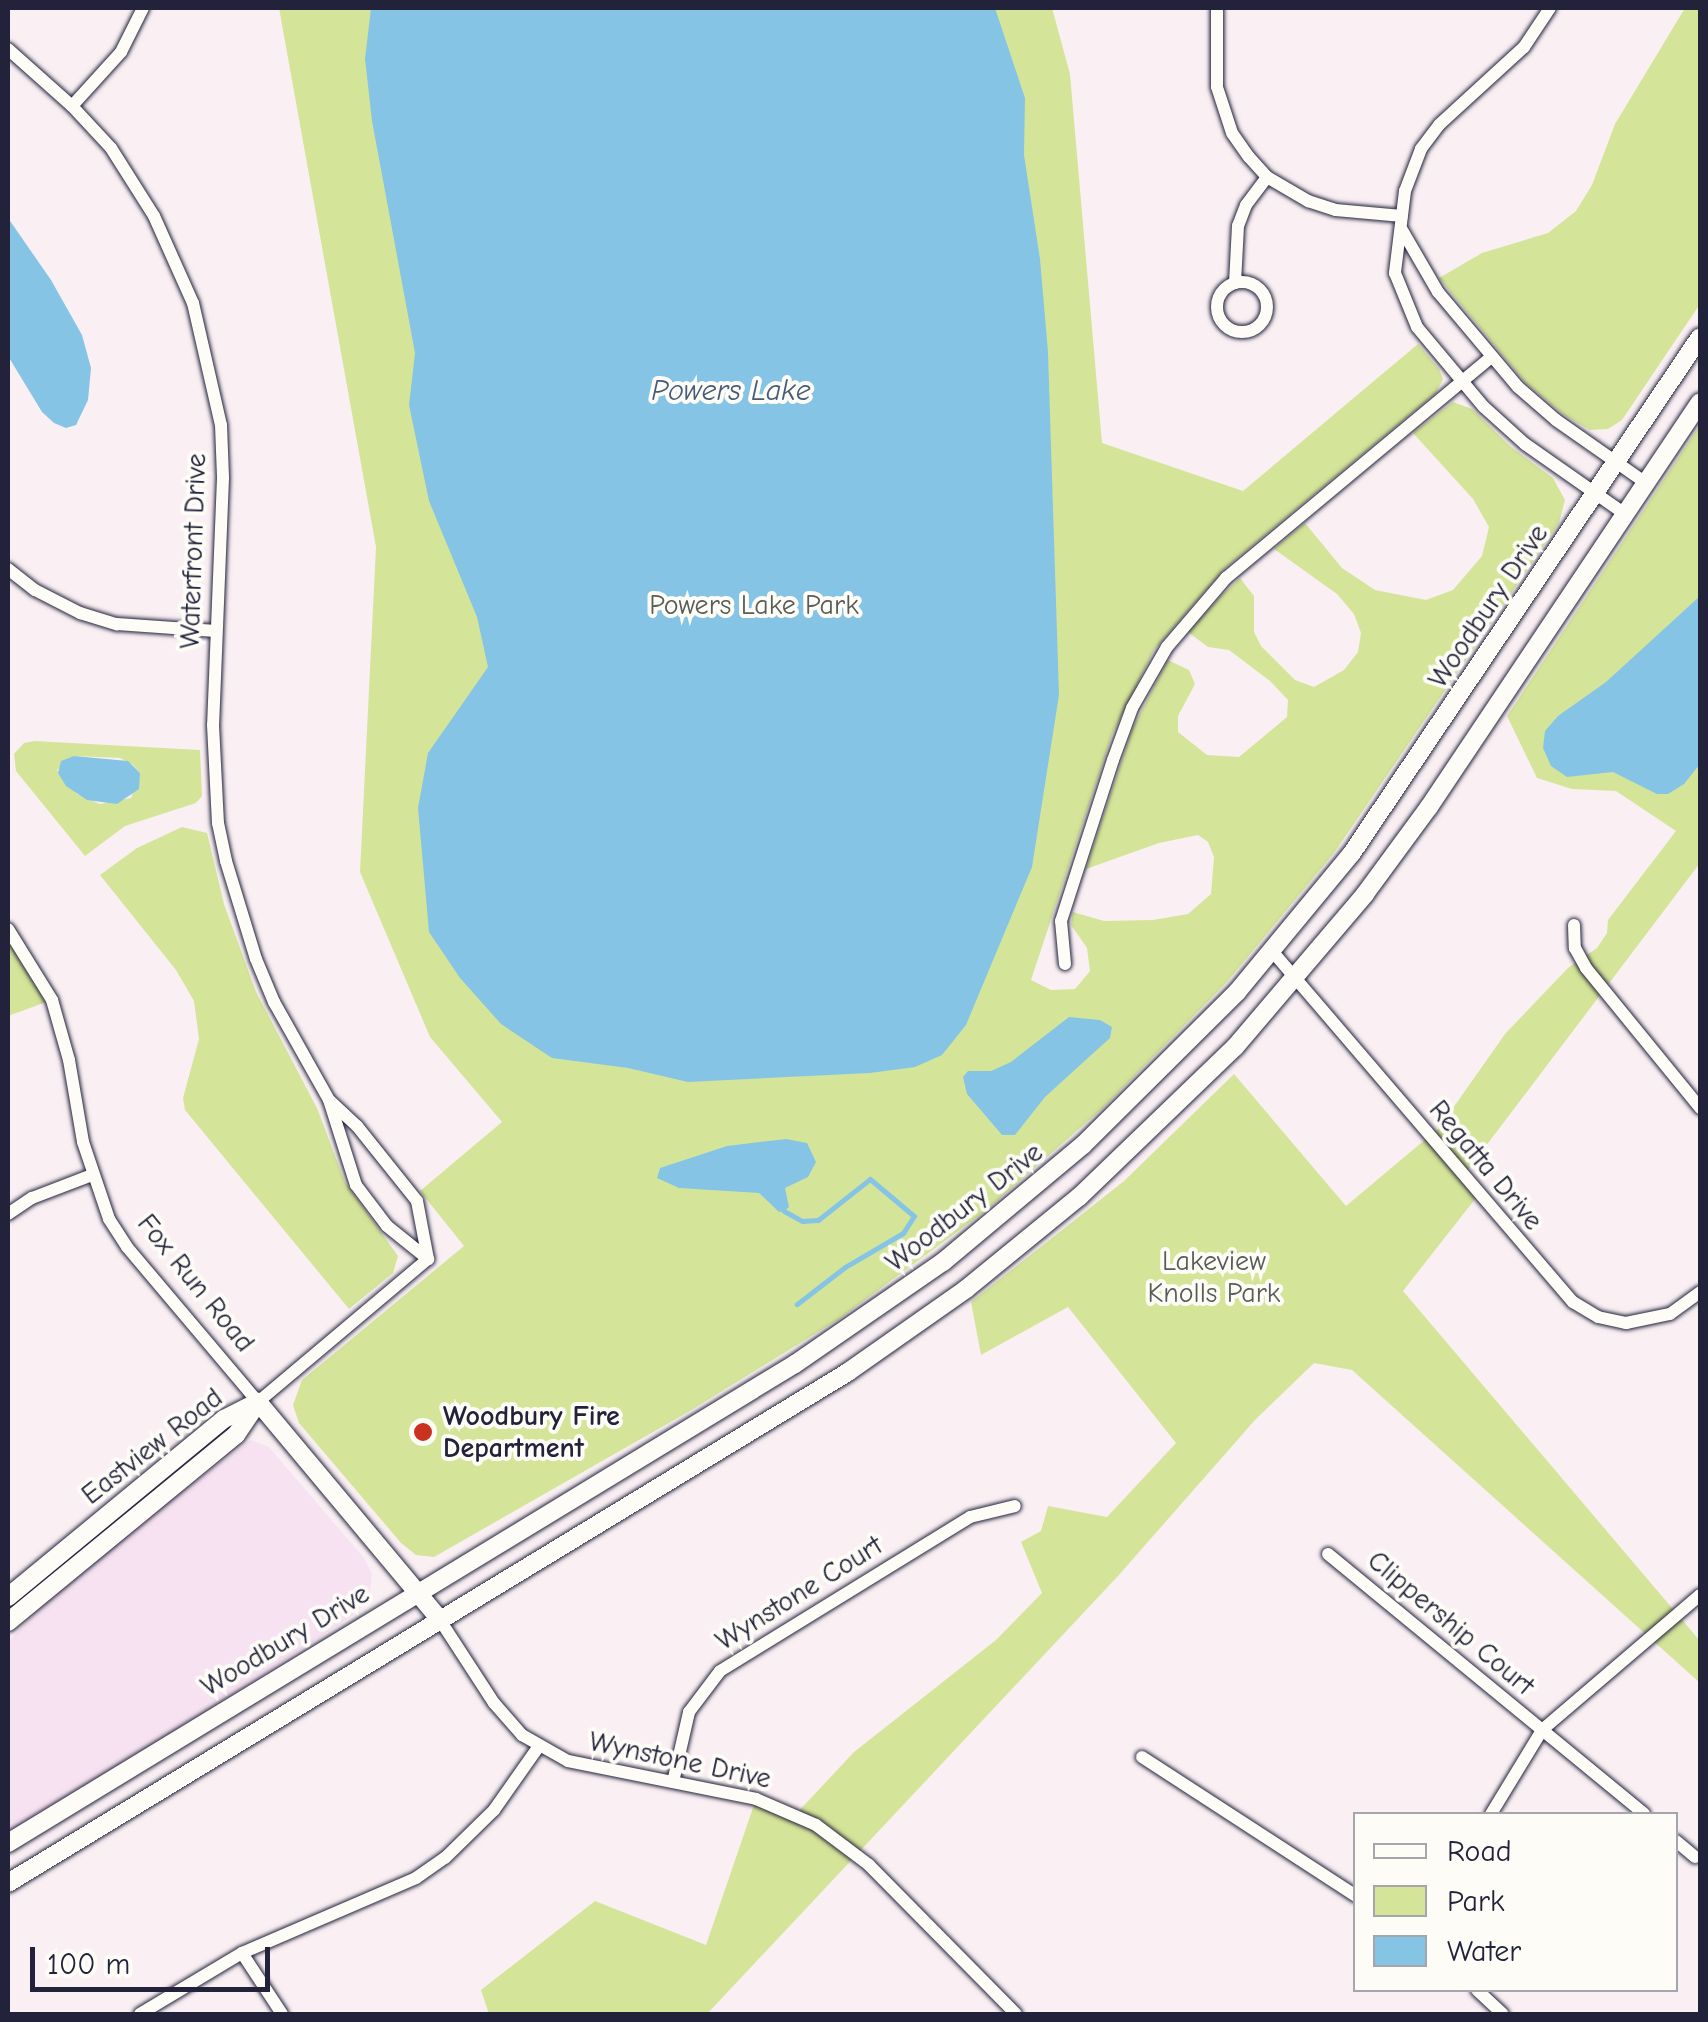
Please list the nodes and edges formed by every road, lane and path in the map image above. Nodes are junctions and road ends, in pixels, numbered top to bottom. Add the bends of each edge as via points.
1 (143, 8) edge
2 (1217, 8) edge
3 (1550, 8) edge
4 (8, 49) edge
5 (72, 106) junction
6 (1267, 177) junction
7 (1402, 222) junction
8 (1235, 283) dead end
9 (1700, 337) edge
10 (1491, 357) junction
11 (1461, 382) junction
12 (1700, 402) edge
13 (1617, 462) junction
14 (1646, 483) junction
15 (1596, 494) junction
16 (1625, 514) junction
17 (8, 568) edge
18 (216, 631) junction
19 (1574, 925) dead end
20 (8, 928) edge
21 (1272, 951) junction
22 (1065, 964) dead end
23 (1296, 979) junction
24 (329, 1100) junction
25 (1700, 1108) edge
26 (92, 1175) junction
27 (8, 1214) edge
28 (428, 1259) junction
29 (1700, 1292) edge
30 (258, 1402) junction
31 (1016, 1506) dead end
32 (1328, 1554) dead end
33 (417, 1592) junction
34 (1700, 1595) edge
35 (8, 1597) edge
36 (440, 1620) junction
37 (8, 1622) edge
38 (1542, 1730) junction
39 (539, 1746) junction
40 (1142, 1756) dead end
41 (673, 1782) junction
42 (1492, 1812) edge
43 (1642, 1812) edge
44 (8, 1843) edge
45 (1678, 1843) edge
46 (1695, 1856) dead end
47 (8, 1883) edge
48 (1353, 1894) edge
49 (242, 1953) junction
50 (1479, 1992) edge
51 (140, 2014) edge
52 (282, 2014) edge
53 (1016, 2014) edge
54 (1503, 2014) edge

1 - 5 street via 121,52
2 - 6 street via 1222,108 1232,133
3 - 7 street via 1524,47 1429,138 1410,173
4 - 5 street, Waterfront Drive
5 - 18 street, Waterfront Drive via 111,148 154,216 206,346 223,478
6 - 7 street via 1308,201
6 - 8 street via 1238,226
7 - 10 street via 1434,286
7 - 11 street via 1394,264 1404,301
9 - 13 main road, Woodbury Drive
10 - 11 street
10 - 13 street via 1542,410
11 - 15 street via 1516,438
11 - 22 street via 1226,578 1167,646 1116,750 1062,919
12 - 14 main road
13 - 14 street
13 - 15 main road, Woodbury Drive
14 - 16 main road
15 - 16 street
15 - 21 main road, Woodbury Drive via 1395,793
16 - 23 main road via 1409,836
17 - 18 street via 80,613 117,624
18 - 24 street, Waterfront Drive via 214,764 226,861 274,1002
19 - 25 street via 1575,948 1586,968
20 - 26 street, Fox Run Road via 38,972 63,1033
21 - 23 street, Regatta Drive
21 - 33 main road, Woodbury Drive via 1110,1121 928,1272 795,1364
23 - 29 street, Regatta Drive via 1573,1302 1626,1323 1670,1314
23 - 36 main road via 1132,1149 966,1289 817,1392
24 - 28 street, Waterfront Drive via 361,1192 387,1226
24 - 28 street, Waterfront Drive via 417,1200
26 - 27 street
26 - 30 street, Fox Run Road via 127,1246
28 - 30 street
30 - 33 main road, Fox Run Road
30 - 35 main road, Eastview Road via 224,1419
30 - 37 main road, Eastview Road via 236,1435
31 - 41 street, Wynstone Court via 970,1518 720,1671 689,1712
32 - 38 street, Clippership Court
33 - 36 main road, Fox Run Road
33 - 44 main road, Woodbury Drive
34 - 38 street
36 - 39 street, Wynstone Drive via 502,1714
36 - 47 main road
38 - 42 street
38 - 43 street, Clippership Court
39 - 41 street, Wynstone Drive via 601,1770
39 - 49 street via 494,1810 445,1858 416,1878
40 - 48 street
41 - 53 street, Wynstone Drive via 756,1799 816,1825 869,1865
45 - 46 street
49 - 51 street
49 - 52 street
50 - 54 street

